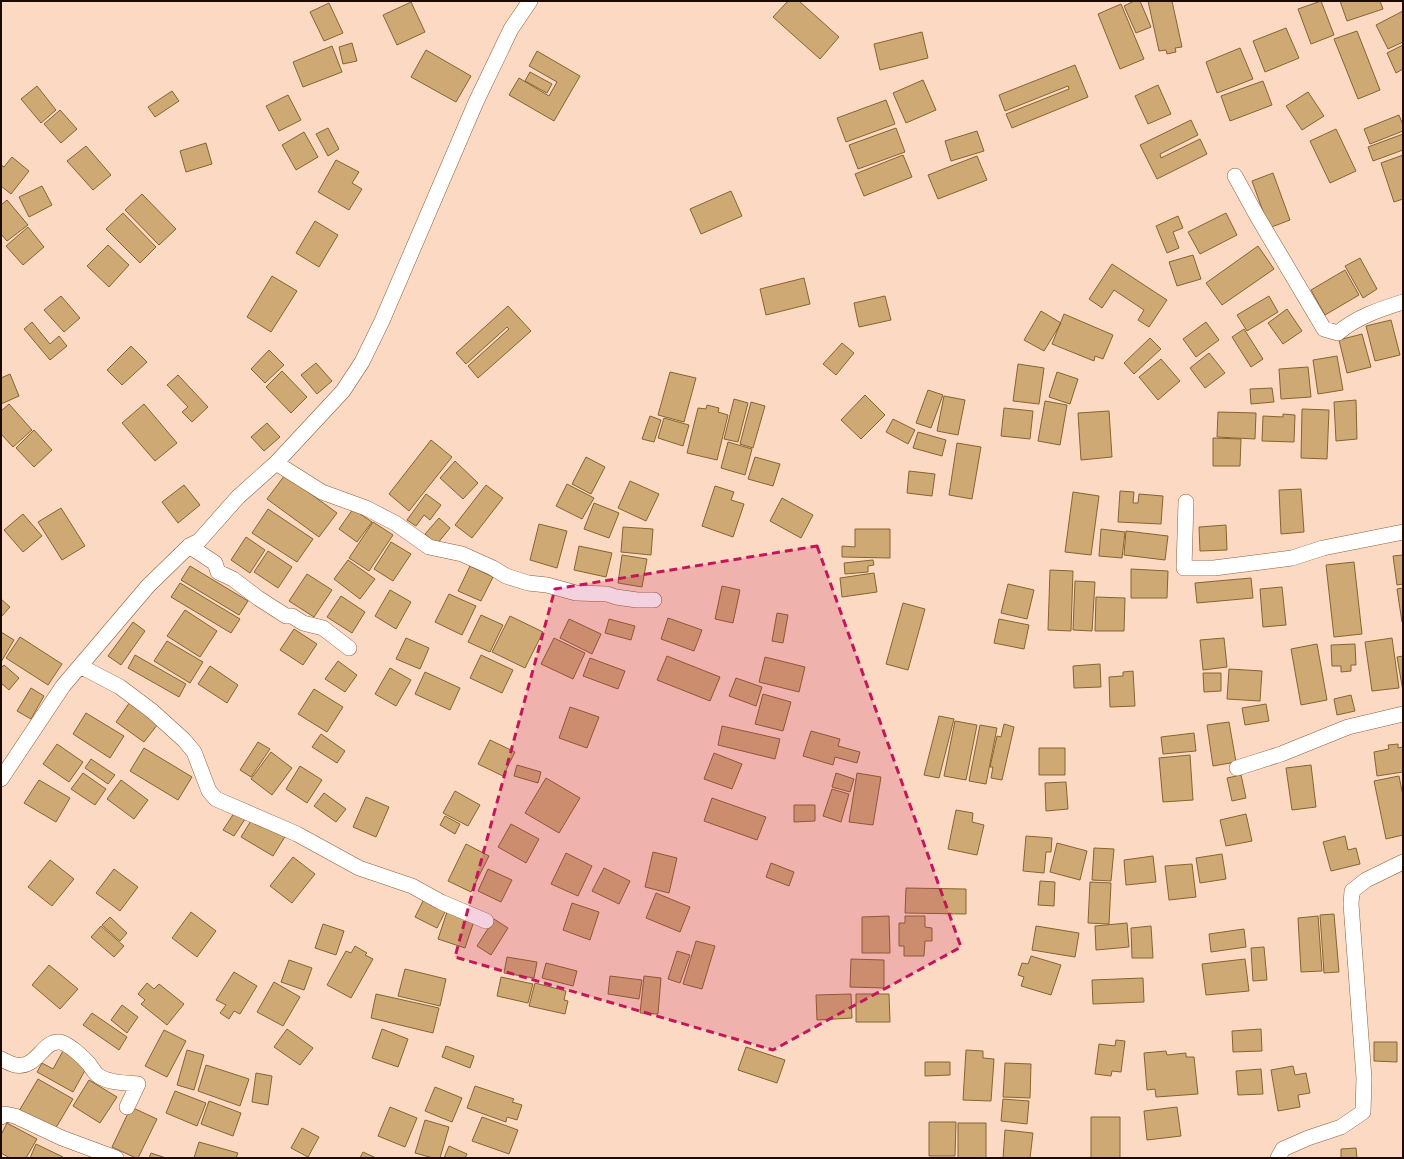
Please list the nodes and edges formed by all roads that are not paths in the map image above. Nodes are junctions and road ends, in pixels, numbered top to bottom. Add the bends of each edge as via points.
1 (530, 1) edge
2 (1235, 176) dead end
3 (1403, 302) edge
4 (276, 462) junction
5 (1186, 502) dead end
6 (1403, 532) edge
7 (189, 546) junction
8 (654, 600) dead end
9 (349, 648) dead end
10 (80, 666) junction
11 (1403, 714) edge
12 (1237, 768) dead end
13 (1, 779) edge
14 (1403, 862) edge
15 (486, 921) dead end
16 (1, 1059) edge
17 (127, 1107) dead end
18 (1, 1117) edge
19 (116, 1158) edge
20 (1278, 1158) edge

1 - 4 street via 511,29 476,102 362,362 343,391
2 - 3 street via 1324,329 1338,333 1357,320
4 - 7 street via 238,497 199,540
4 - 8 street via 322,492 366,508 394,523 429,547 462,554 528,584 547,585 576,594 607,594 637,600
5 - 6 street via 1184,568 1214,568 1292,558 1324,548
7 - 9 street via 215,563 218,572 233,579 286,616 323,628
7 - 10 street via 148,586
10 - 13 street via 63,686
10 - 15 street via 120,687 184,740 194,752 209,791 216,799 297,834 359,868 412,886 441,902
11 - 12 street via 1348,727 1281,754
14 - 20 street via 1366,880 1352,891 1364,1078 1363,1112 1341,1127 1283,1149
16 - 17 street via 15,1065 25,1065 51,1044 59,1042 67,1045 84,1058 99,1077 115,1082 138,1084
18 - 19 street via 5,1114 15,1116 62,1138

